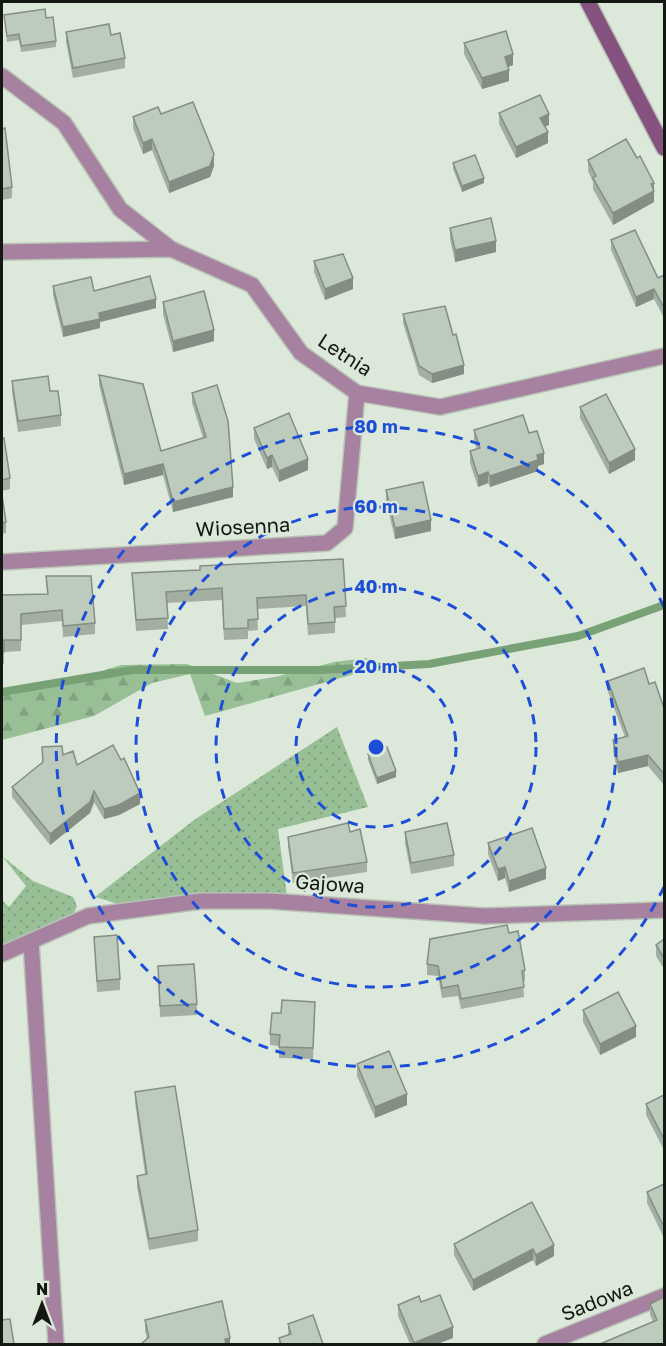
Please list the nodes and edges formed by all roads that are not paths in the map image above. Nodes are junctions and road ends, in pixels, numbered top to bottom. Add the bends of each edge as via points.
1 (588, 2) edge
2 (2, 76) edge
3 (664, 148) edge
4 (171, 249) junction
5 (2, 252) edge
6 (664, 356) edge
7 (357, 393) junction
8 (2, 562) edge
9 (664, 910) edge
10 (31, 941) junction
11 (2, 954) edge
12 (664, 1296) edge
13 (56, 1344) edge
14 (545, 1344) edge

1 - 3 main road
2 - 4 street via 64,123 120,209
4 - 5 street, Letnia
4 - 7 street, Letnia via 252,285 301,353
6 - 7 street, Letnia via 440,406
7 - 8 street, Wiosenna via 345,528 327,543
9 - 10 street, Gajowa via 484,916 270,901 201,902 88,916
10 - 11 street, Gajowa
10 - 13 street
12 - 14 street, Sadowa

